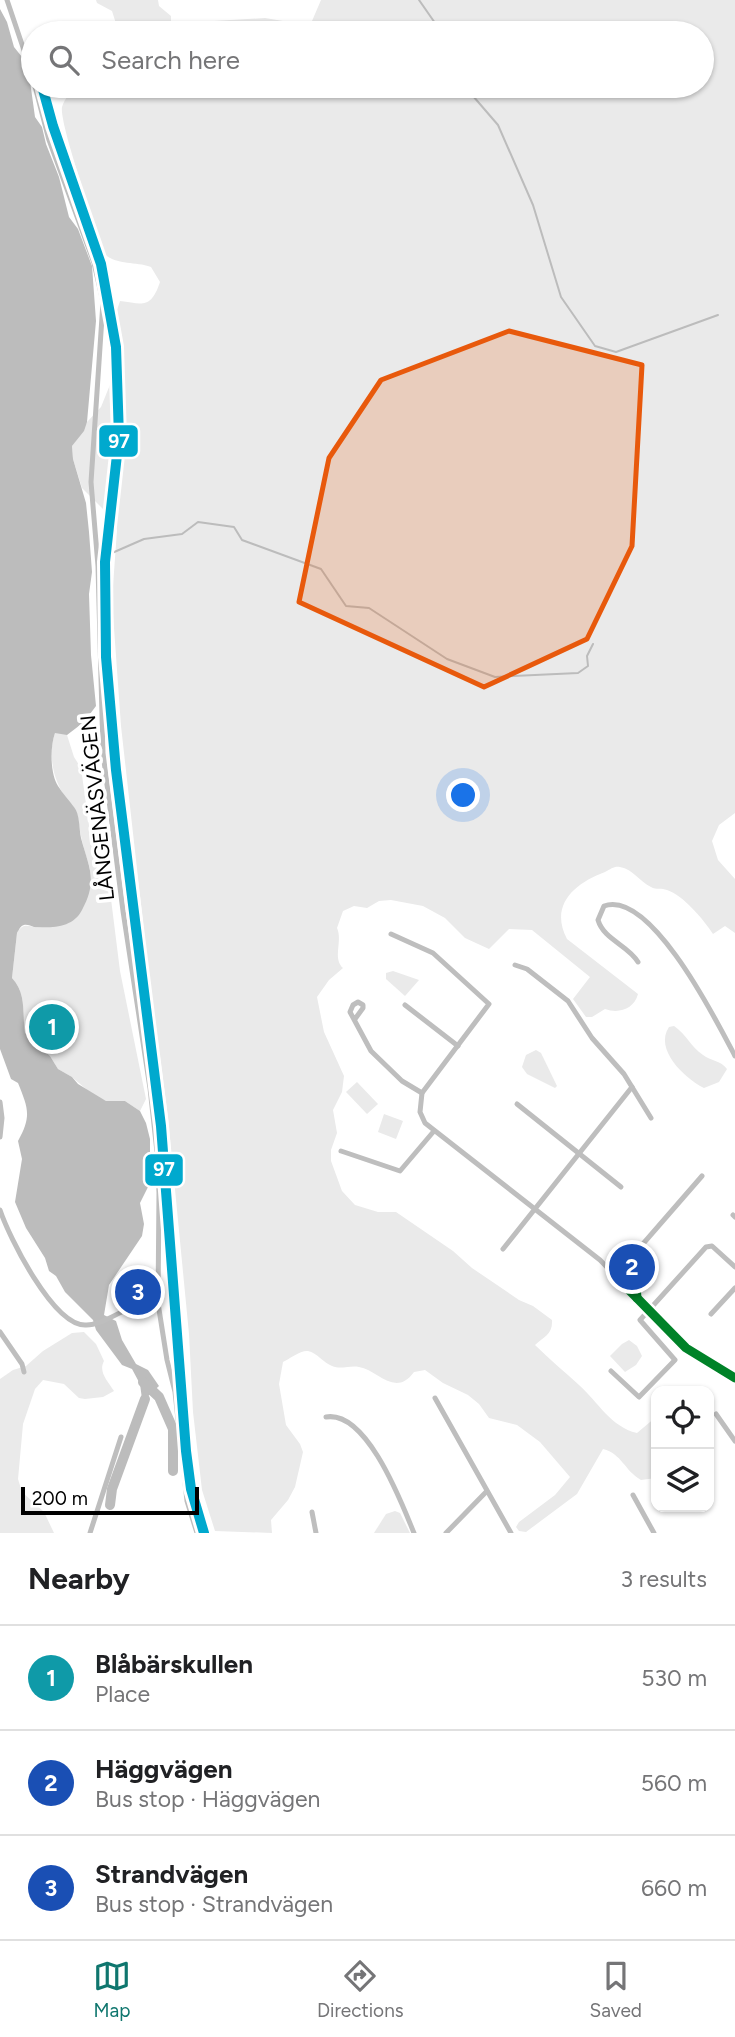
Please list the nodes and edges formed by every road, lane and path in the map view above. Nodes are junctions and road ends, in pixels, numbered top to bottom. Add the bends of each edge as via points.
1 (7, 0) edge
2 (21, 41) edge
3 (38, 98) edge
4 (391, 934) dead end
5 (638, 962) dead end
6 (515, 965) dead end
7 (405, 1005) dead end
8 (355, 1019) dead end
9 (735, 1038) edge
10 (729, 1043) junction
11 (458, 1046) junction
12 (735, 1056) edge
13 (632, 1087) junction
14 (422, 1093) junction
15 (0, 1102) edge
16 (517, 1104) dead end
17 (651, 1118) dead end
18 (434, 1131) junction
19 (0, 1137) edge
20 (341, 1151) dead end
21 (579, 1152) junction
22 (702, 1176) dead end
23 (621, 1187) dead end
24 (535, 1208) junction
25 (0, 1210) edge
26 (503, 1249) dead end
27 (735, 1267) edge
28 (615, 1276) junction
29 (735, 1288) edge
30 (158, 1303) junction
31 (647, 1311) junction
32 (711, 1314) dead end
33 (0, 1332) edge
34 (611, 1371) dead end
35 (24, 1372) dead end
36 (735, 1378) edge
37 (436, 1398) dead end
38 (716, 1414) dead end
39 (326, 1417) dead end
40 (121, 1437) dead end
41 (735, 1441) edge
42 (486, 1492) junction
43 (633, 1495) dead end
44 (312, 1512) dead end
45 (90, 1533) edge
46 (197, 1533) edge
47 (316, 1533) edge
48 (414, 1533) edge
49 (446, 1533) edge
50 (511, 1533) edge
51 (654, 1533) edge

1 - 2 street
3 - 30 street, LÅNGENÄSVÄGEN via 103,302 91,482 103,753 157,1152
4 - 11 street via 433,953 489,1004
5 - 10 street via 602,930 598,920 604,906 624,906 669,945
6 - 13 street via 568,1001
7 - 11 street
8 - 14 street via 371,1051
9 - 10 street
10 - 12 street
11 - 14 street
13 - 17 street
13 - 21 street
14 - 18 street via 422,1116
15 - 19 street
16 - 21 street
18 - 20 street via 400,1171
18 - 24 street
21 - 23 street
21 - 24 street
22 - 28 street
24 - 26 street
24 - 28 street
25 - 30 street via 31,1273 55,1306 78,1324 88,1325
27 - 31 street via 712,1246 706,1247
28 - 31 street
29 - 32 street
30 - 46 street, LÅNGENÄSVÄGEN via 175,1392 187,1502
31 - 34 street via 640,1320 675,1360 639,1397
31 - 36 street via 686,1348
33 - 35 street
37 - 42 street
38 - 41 street
39 - 48 street via 345,1422 372,1445
40 - 45 street
42 - 49 street
42 - 50 street
43 - 51 street
44 - 47 street

